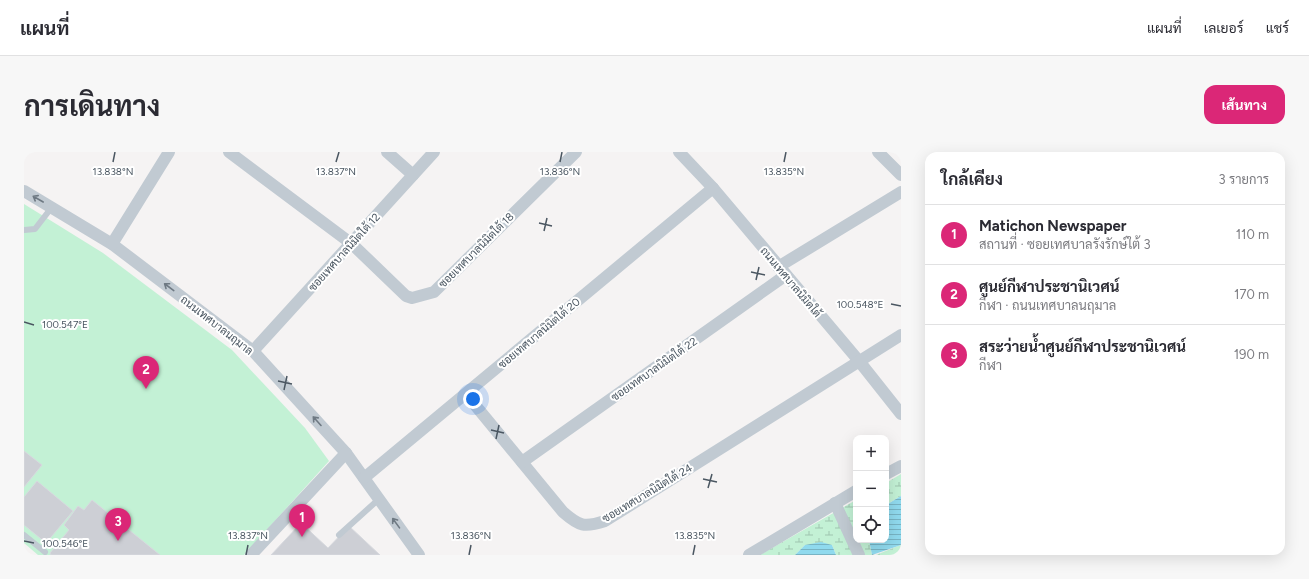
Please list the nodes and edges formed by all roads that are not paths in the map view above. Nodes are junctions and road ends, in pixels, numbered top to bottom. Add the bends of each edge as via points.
1 (169, 152) edge
2 (229, 152) edge
3 (387, 152) edge
4 (434, 152) edge
5 (576, 152) edge
6 (679, 152) edge
7 (878, 152) edge
8 (413, 175) junction
9 (901, 175) edge
10 (713, 188) junction
11 (24, 191) edge
12 (901, 192) edge
13 (52, 207) junction
14 (24, 230) edge
15 (112, 244) junction
16 (352, 244) junction
17 (782, 271) junction
18 (901, 335) edge
19 (253, 351) junction
20 (859, 361) junction
21 (466, 394) junction
22 (901, 414) edge
23 (346, 453) junction
24 (522, 462) junction
25 (901, 466) edge
26 (889, 472) edge
27 (364, 478) junction
28 (853, 493) edge
29 (379, 499) junction
30 (835, 503) junction
31 (24, 535) edge
32 (339, 535) dead end
33 (45, 552) dead end
34 (252, 555) edge
35 (419, 555) edge
36 (749, 555) edge
37 (859, 555) edge

1 - 15 street
2 - 16 street
3 - 8 street
4 - 8 street, ซอยเทศบาลนิมิตใต้ 12
5 - 16 street, ซอยเทศบาลนิมิตใต้ 18 via 434,292 412,298 406,296
6 - 10 street, ถนนเทศบาลนิมิตใต้
7 - 9 street
8 - 16 street, ซอยเทศบาลนิมิตใต้ 12
10 - 17 street, ถนนเทศบาลนิมิตใต้
10 - 21 street, ซอยเทศบาลนิมิตใต้ 20
13 -> 11 street, ถนนเทศบาลนฤมาล
12 - 17 street, ซอยเทศบาลนิมิตใต้ 22
13 - 14 lane via 35,229
13 - 15 street, ถนนเทศบาลนฤมาล
19 -> 15 street, ถนนเทศบาลนฤมาล
16 - 19 street, ซอยเทศบาลนิมิตใต้ 12
17 - 20 street, ถนนเทศบาลนิมิตใต้
17 - 24 street, ซอยเทศบาลนิมิตใต้ 22
18 - 20 street, ซอยเทศบาลนิมิตใต้ 24
23 -> 19 street, ถนนเทศบาลนฤมาล
20 - 22 street, ถนนเทศบาลนิมิตใต้
20 - 24 street, ซอยเทศบาลนิมิตใต้ 24 via 605,521 593,525 576,524 571,520
21 - 24 street, ซอยเทศบาลนิมิตใต้ 24
21 - 27 street, ซอยเทศบาลนิมิตใต้ 20
23 - 27 street, ถนนเทศบาลนฤมาล
23 - 34 street
25 - 26 street
27 - 29 street, ถนนเทศบาลนฤมาล
28 - 30 street
29 - 32 lane
35 -> 29 street, ถนนเทศบาลนฤมาล
30 - 36 street
30 - 37 street
31 - 33 lane

